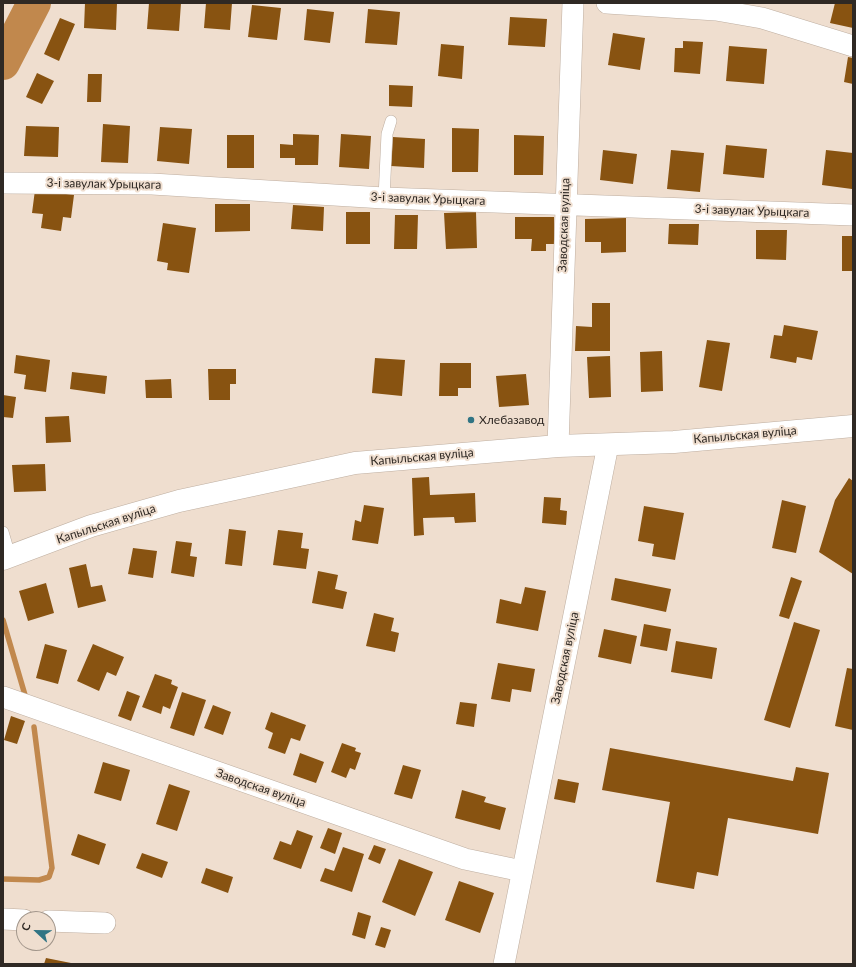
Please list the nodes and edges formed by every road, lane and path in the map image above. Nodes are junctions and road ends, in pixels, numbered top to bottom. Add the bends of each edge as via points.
1 (573, 3) edge
2 (606, 3) edge
3 (853, 46) edge
4 (391, 121) dead end
5 (3, 183) edge
6 (384, 198) junction
7 (565, 203) junction
8 (853, 215) edge
9 (853, 426) edge
10 (608, 445) junction
11 (558, 446) junction
12 (3, 532) edge
13 (7, 557) edge
14 (3, 698) edge
15 (522, 871) junction
16 (3, 919) edge
17 (16, 920) edge
18 (56, 921) edge
19 (105, 923) dead end
20 (504, 964) edge

1 - 7 street, Заводская вуліца
2 - 3 street via 716,10 762,18
4 - 6 lane via 387,134
5 - 6 street, 3-і завулак Урыцкага via 152,184
6 - 7 street, 3-і завулак Урыцкага
7 - 8 street, 3-і завулак Урыцкага
7 - 11 street, Заводская вуліца
9 - 10 main road, Капыльская вуліца via 674,442
10 - 11 main road, Капыльская вуліца
10 - 15 street, Заводская вуліца
11 - 13 main road, Капыльская вуліца via 355,463 178,501 91,526
12 - 13 lane
14 - 15 street, Заводская вуліца via 465,859
15 - 20 street, Заводская вуліца
16 - 17 street
18 - 19 street

